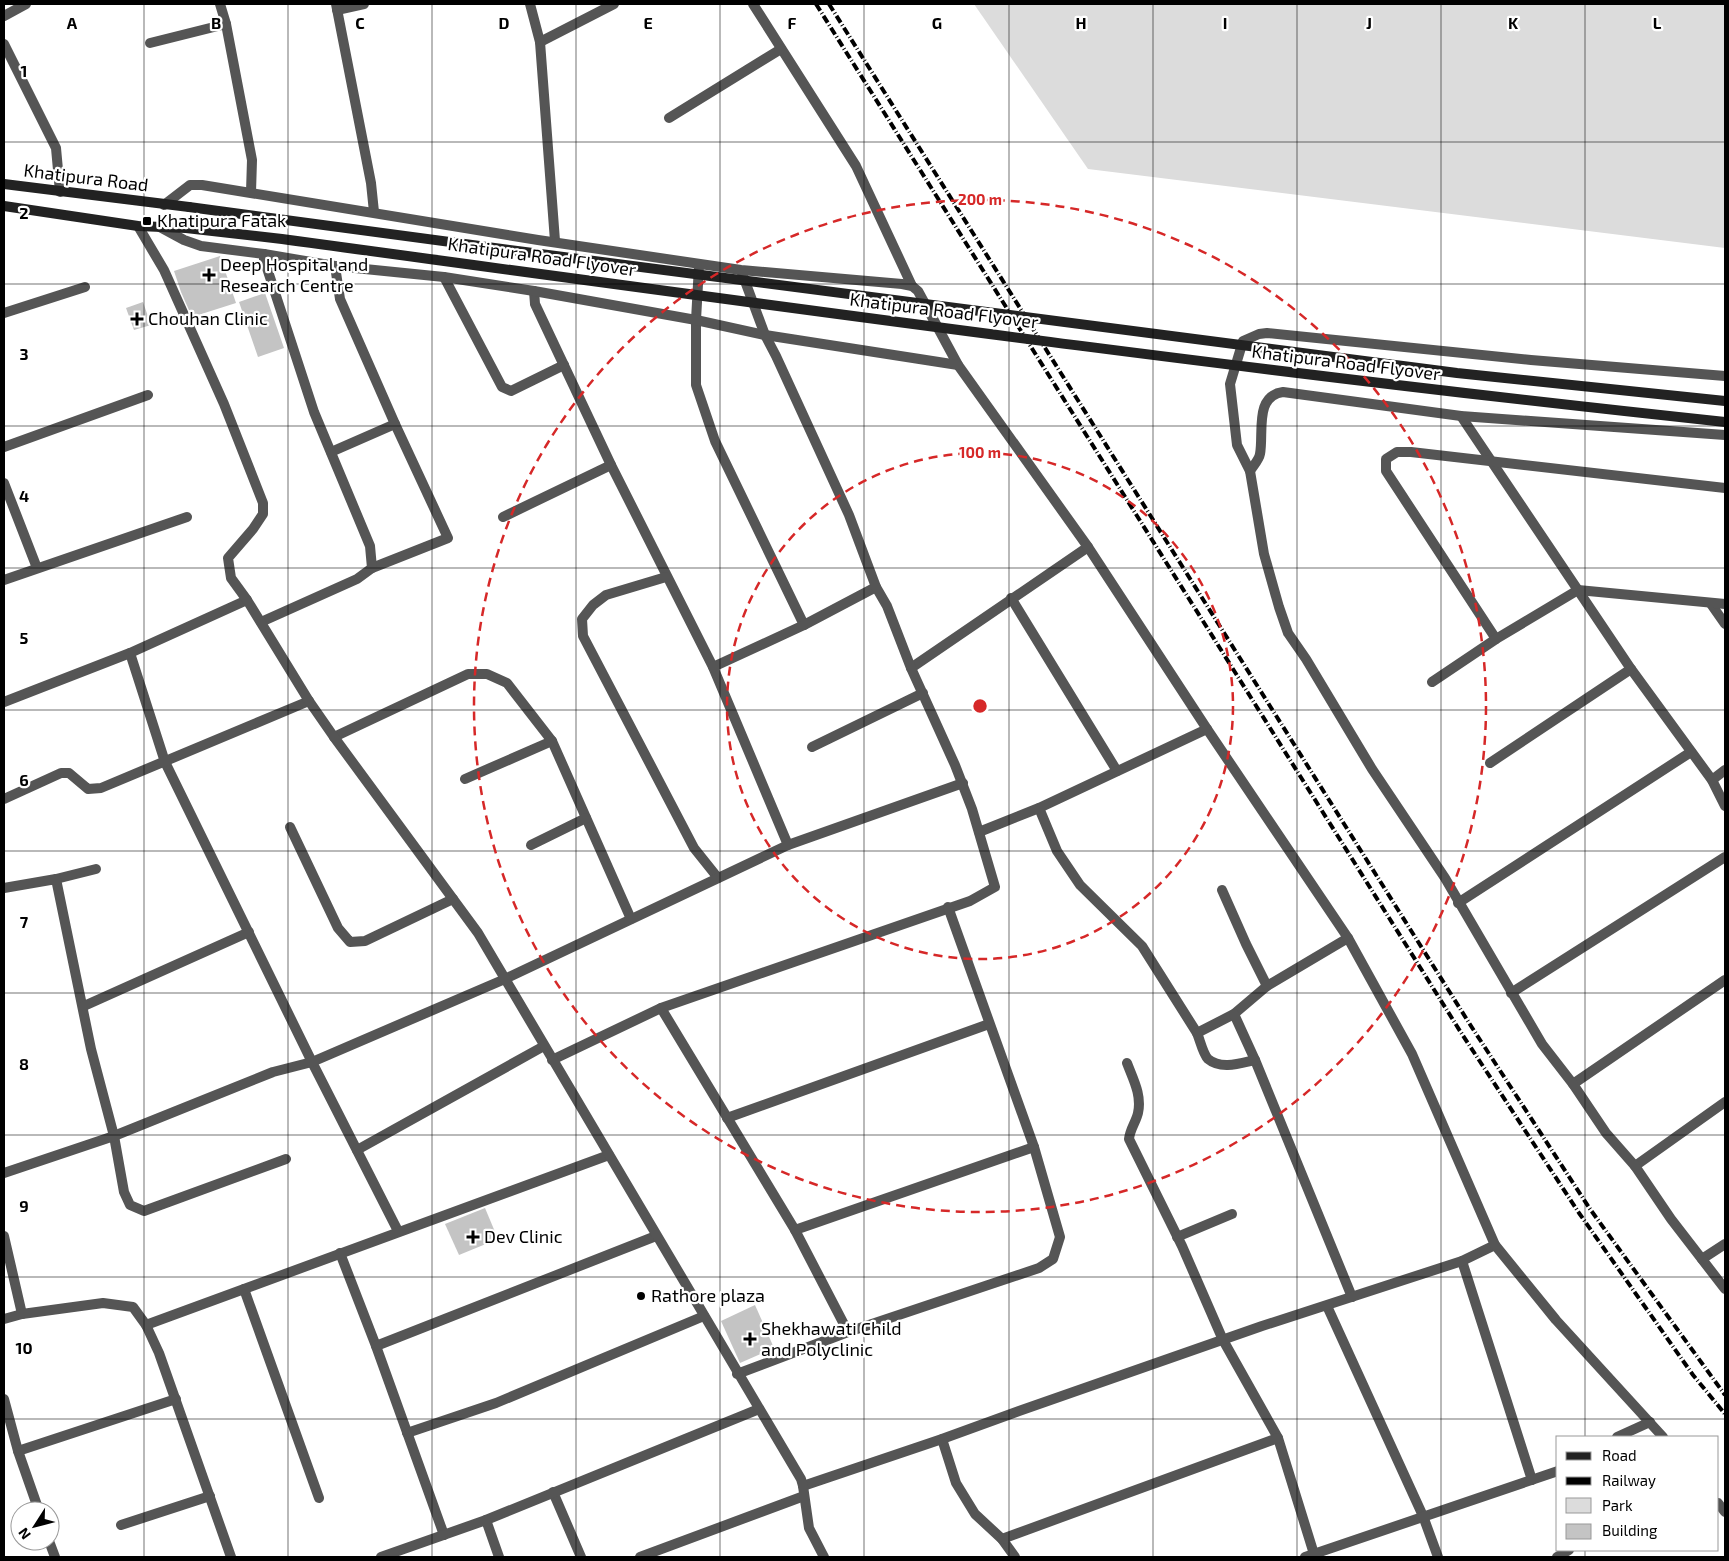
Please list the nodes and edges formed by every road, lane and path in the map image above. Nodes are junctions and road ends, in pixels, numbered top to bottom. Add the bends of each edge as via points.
1 (26, 4) edge
2 (220, 4) edge
3 (364, 4) edge
4 (530, 4) edge
5 (614, 4) edge
6 (753, 4) edge
7 (337, 7) edge
8 (4, 16) edge
9 (226, 24) junction
10 (540, 42) junction
11 (150, 43) dead end
12 (4, 44) edge
13 (781, 49) junction
14 (669, 118) dead end
15 (4, 184) edge
16 (60, 192) junction
17 (251, 192) junction
18 (164, 205) junction
19 (4, 206) edge
20 (374, 212) junction
21 (138, 226) junction
22 (159, 226) junction
23 (554, 241) junction
24 (264, 254) junction
25 (699, 264) junction
26 (335, 266) junction
27 (741, 270) junction
28 (444, 277) junction
29 (912, 286) junction
30 (85, 287) dead end
31 (534, 291) junction
32 (4, 313) edge
33 (696, 320) junction
34 (765, 335) junction
35 (564, 365) junction
36 (958, 365) junction
37 (1725, 376) edge
38 (148, 395) dead end
39 (1725, 401) edge
40 (1461, 416) junction
41 (1725, 422) edge
42 (395, 424) junction
43 (1725, 435) edge
44 (4, 447) edge
45 (331, 452) junction
46 (1493, 462) junction
47 (611, 465) junction
48 (1250, 471) junction
49 (4, 483) edge
50 (1725, 488) edge
51 (187, 517) dead end
52 (503, 517) dead end
53 (1088, 547) junction
54 (37, 568) junction
55 (372, 568) junction
56 (666, 577) junction
57 (4, 580) edge
58 (876, 587) junction
59 (1578, 590) junction
60 (1011, 598) junction
61 (247, 600) junction
62 (1712, 604) junction
63 (1725, 604) edge
64 (261, 622) junction
65 (1725, 624) edge
66 (804, 625) junction
67 (1496, 639) junction
68 (130, 653) junction
69 (713, 667) junction
70 (911, 668) junction
71 (1631, 669) junction
72 (1432, 682) dead end
73 (922, 693) junction
74 (309, 700) junction
75 (4, 702) edge
76 (1206, 729) junction
77 (334, 736) junction
78 (552, 741) junction
79 (812, 747) dead end
80 (1691, 752) junction
81 (165, 762) junction
82 (1490, 763) dead end
83 (1725, 770) edge
84 (1117, 771) junction
85 (465, 779) dead end
86 (1712, 780) junction
87 (962, 783) junction
88 (4, 799) edge
89 (1725, 806) edge
90 (1039, 808) junction
91 (586, 818) junction
92 (290, 827) dead end
93 (979, 832) junction
94 (531, 844) dead end
95 (788, 845) junction
96 (1725, 857) edge
97 (96, 869) dead end
98 (718, 878) junction
99 (56, 879) junction
100 (4, 888) edge
101 (1222, 890) dead end
102 (453, 899) junction
103 (1458, 903) junction
104 (948, 907) junction
105 (631, 919) junction
106 (249, 932) junction
107 (1348, 938) junction
108 (505, 979) junction
109 (1725, 980) edge
110 (1268, 986) junction
111 (1511, 993) junction
112 (84, 1006) junction
113 (661, 1008) junction
114 (1234, 1014) junction
115 (989, 1024) junction
116 (1197, 1033) junction
117 (544, 1046) junction
118 (552, 1060) junction
119 (1255, 1060) junction
120 (312, 1062) junction
121 (1127, 1064) dead end
122 (1573, 1084) junction
123 (1725, 1102) edge
124 (727, 1118) junction
125 (114, 1136) junction
126 (1034, 1147) junction
127 (357, 1150) junction
128 (609, 1155) junction
129 (286, 1159) dead end
130 (1635, 1166) junction
131 (4, 1173) edge
132 (1232, 1214) dead end
133 (795, 1230) junction
134 (398, 1231) junction
135 (4, 1236) edge
136 (656, 1236) junction
137 (1177, 1237) junction
138 (1725, 1244) edge
139 (1495, 1245) junction
140 (340, 1253) junction
141 (1702, 1259) junction
142 (1462, 1261) junction
143 (244, 1289) junction
144 (1725, 1289) edge
145 (1352, 1297) junction
146 (1327, 1306) junction
147 (22, 1314) junction
148 (704, 1316) junction
149 (4, 1319) edge
150 (146, 1325) junction
151 (848, 1332) junction
152 (1223, 1340) junction
153 (376, 1346) junction
154 (738, 1374) junction
155 (4, 1399) edge
156 (176, 1399) junction
157 (759, 1410) junction
158 (1650, 1422) junction
159 (407, 1433) junction
160 (1619, 1436) edge
161 (1662, 1436) edge
162 (1278, 1438) junction
163 (942, 1439) junction
164 (18, 1451) junction
165 (1556, 1472) edge
166 (1532, 1480) junction
167 (804, 1491) junction
168 (553, 1492) junction
169 (210, 1496) junction
170 (319, 1498) dead end
171 (36, 1501) edge
172 (1423, 1516) junction
173 (486, 1520) junction
174 (121, 1525) dead end
175 (444, 1535) junction
176 (1002, 1538) junction
177 (1309, 1556) edge
178 (231, 1557) edge
179 (381, 1557) edge
180 (499, 1557) edge
181 (581, 1557) edge
182 (640, 1557) edge
183 (824, 1557) edge
184 (1015, 1557) edge
185 (1438, 1557) edge

1 - 8 street
2 - 9 street
3 - 7 street
4 - 10 street
5 - 10 street
6 - 13 street
7 - 20 street
9 - 11 street
9 - 17 street via 252,160
10 - 23 street
12 - 16 street via 56,148
13 - 14 street
13 - 29 street via 856,166
15 - 16 main road, Khatipura Road
16 - 18 main road, Khatipura Road
17 - 18 street via 190,185
17 - 20 street
18 - 39 main road, Khatipura Road Flyover, bridge via 1457,373
19 - 21 main road
20 - 23 street
21 - 22 main road
21 - 61 street via 164,270 224,404 263,503 263,514 228,558 231,578
22 - 24 street via 202,246
22 - 41 main road, Khatipura Road Flyover, bridge via 282,239 1460,394
23 - 25 street
24 - 26 street
24 - 45 street via 314,412
25 - 27 street
25 - 33 street
26 - 28 street
26 - 42 street via 340,299
27 - 29 street
27 - 34 street
28 - 31 street
28 - 35 street via 502,387 510,391
29 - 36 street via 923,297
30 - 32 street
31 - 33 street
31 - 35 street via 535,304
33 - 34 street
33 - 66 street via 696,385 715,440
34 - 36 street
34 - 58 street via 849,515
35 - 47 street
36 - 53 street
37 - 48 street via 1260,334 1243,341 1230,384 1237,446
38 - 44 street
40 - 43 street
40 - 46 street
40 - 48 street via 1277,393 1269,397 1264,406 1260,456
42 - 45 street
42 - 55 street via 448,538
45 - 55 street via 370,546
46 - 50 street
46 - 59 street
46 - 67 street via 1397,452 1386,459 1386,471
47 - 52 street
47 - 56 street
48 - 103 street via 1264,554 1288,632
49 - 54 street
51 - 54 street
53 - 60 street
53 - 76 street
54 - 57 street
55 - 64 street via 357,579
56 - 69 street
56 - 98 street via 606,595 582,619 583,636 694,848
58 - 66 street
58 - 70 street via 887,606
59 - 62 street
59 - 67 street
59 - 71 street
60 - 70 street
60 - 84 street
61 - 64 street
61 - 68 street
62 - 63 street
62 - 65 street
64 - 74 street
66 - 69 street
67 - 72 street
68 - 75 street
68 - 81 street
69 - 95 street
70 - 73 street
71 - 80 street
71 - 82 street
73 - 79 street
73 - 87 street
74 - 77 street
74 - 81 street
76 - 84 street
76 - 107 street
77 - 78 street via 468,674 487,674 507,683
77 - 102 street
78 - 85 street
78 - 91 street
80 - 86 street
80 - 103 street
81 - 88 street via 101,788 88,789 69,773 61,773
81 - 106 street
83 - 86 street
84 - 90 street
86 - 89 street
87 - 93 street
87 - 95 street
90 - 93 street
90 - 116 street via 1061,858 1080,885 1142,946
91 - 94 street
91 - 105 street
92 - 102 street via 338,928 350,942 365,941
93 - 104 street via 995,887 970,901
95 - 98 street
96 - 111 street
97 - 99 street
98 - 105 street
99 - 100 street
99 - 112 street
101 - 110 street
102 - 108 street
103 - 111 street
104 - 113 street
104 - 115 street
105 - 108 street
106 - 112 street
106 - 120 street
107 - 110 street
107 - 139 street via 1412,1054
108 - 117 street
108 - 120 street
109 - 122 street
110 - 114 street
111 - 122 street via 1542,1044
112 - 125 street via 91,1049
113 - 118 street
113 - 124 street
114 - 116 street
114 - 119 street
115 - 124 street
115 - 126 street
116 - 119 street via 1207,1058 1217,1064
117 - 118 street
117 - 127 street
118 - 128 street
119 - 145 street
120 - 125 street via 273,1072
120 - 127 street
121 - 137 street via 1139,1097 1138,1115 1129,1139
122 - 130 street via 1606,1133
123 - 130 street
124 - 133 street
125 - 129 street via 124,1192 130,1205 144,1211
125 - 131 street
126 - 133 street
126 - 151 street via 1060,1236 1053,1259 1040,1268
127 - 134 street
128 - 134 street
128 - 136 street
130 - 141 street
132 - 137 street
133 - 151 street
134 - 140 street
135 - 147 street
136 - 148 street
136 - 153 street
137 - 152 street
138 - 141 street
139 - 142 street
139 - 158 street via 1556,1320
140 - 143 street
140 - 153 street
141 - 144 street
142 - 145 street
142 - 166 street
143 - 150 street
143 - 170 street
145 - 146 street
146 - 152 street
146 - 172 street
147 - 149 street
147 - 150 street via 103,1302 133,1307
148 - 154 street
148 - 159 street via 496,1403
150 - 156 street
151 - 154 street
152 - 162 street
152 - 163 street
153 - 159 street
154 - 157 street
155 - 164 street
156 - 164 street
156 - 169 street
157 - 167 street
157 - 168 street
158 - 160 street
158 - 161 street
159 - 175 street
162 - 176 street
162 - 177 street
163 - 167 street
163 - 176 street via 956,1483 975,1514
164 - 171 street
165 - 166 street
166 - 172 street
167 - 182 street
167 - 183 street via 809,1528
168 - 173 street
168 - 181 street
169 - 174 street
169 - 178 street
172 - 177 street
172 - 185 street
173 - 175 street
173 - 180 street
175 - 179 street
176 - 184 street

